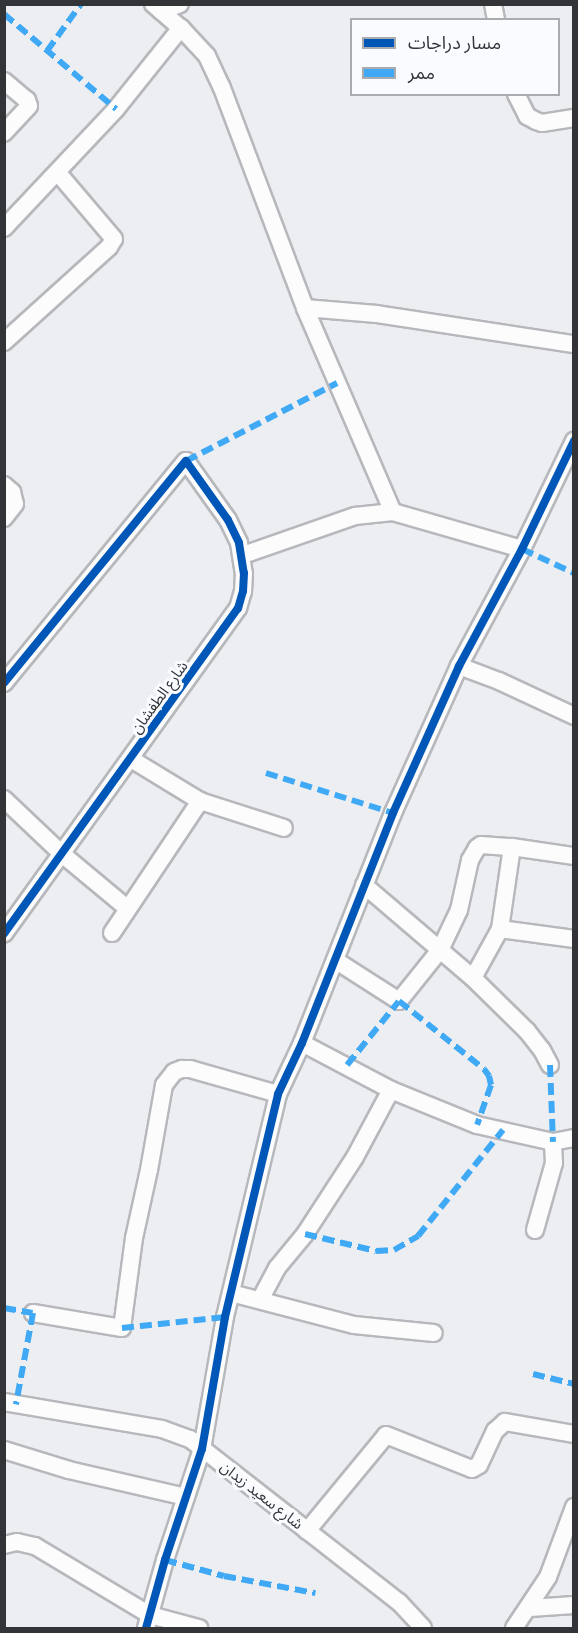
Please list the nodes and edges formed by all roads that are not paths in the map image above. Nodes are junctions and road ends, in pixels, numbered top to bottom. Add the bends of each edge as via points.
1 (180, 4) edge
2 (157, 8) edge
3 (182, 28) junction
4 (4, 81) edge
5 (517, 96) edge
6 (573, 118) edge
7 (4, 133) edge
8 (58, 173) junction
9 (4, 228) edge
10 (304, 308) junction
11 (4, 342) edge
12 (573, 344) edge
13 (573, 441) edge
14 (568, 464) edge
15 (4, 484) edge
16 (393, 512) junction
17 (4, 518) edge
18 (522, 549) junction
19 (243, 555) junction
20 (459, 666) junction
21 (4, 683) edge
22 (573, 716) edge
23 (131, 759) junction
24 (4, 799) edge
25 (200, 801) junction
26 (284, 828) dead end
27 (512, 847) junction
28 (62, 854) junction
29 (573, 856) edge
30 (364, 885) junction
31 (127, 908) junction
32 (6, 928) edge
33 (500, 929) junction
34 (112, 933) dead end
35 (573, 939) edge
36 (440, 950) junction
37 (335, 960) junction
38 (473, 978) junction
39 (302, 1043) junction
40 (550, 1065) dead end
41 (391, 1090) junction
42 (278, 1094) junction
43 (573, 1138) edge
44 (553, 1142) junction
45 (535, 1230) dead end
46 (231, 1293) junction
47 (260, 1300) junction
48 (33, 1313) dead end
49 (434, 1334) dead end
50 (4, 1401) edge
51 (573, 1434) edge
52 (202, 1449) junction
53 (4, 1450) edge
54 (186, 1497) junction
55 (573, 1507) edge
56 (308, 1531) junction
57 (4, 1545) edge
58 (573, 1605) edge
59 (530, 1608) junction
60 (148, 1622) edge
61 (199, 1629) edge
62 (423, 1629) edge
63 (514, 1629) edge

1 - 2 street
2 - 3 street
3 - 8 street
3 - 10 street via 207,56 222,88
4 - 7 street via 27,100 28,106
5 - 6 street via 527,116 536,121
8 - 9 street
8 - 11 street via 114,239
10 - 12 street via 377,314
10 - 16 street
13 - 14 street
14 - 18 street
15 - 17 street via 12,492 15,504
16 - 18 street
16 - 19 street via 355,516
18 - 20 street
19 - 21 street, شارع الطفشان via 228,520 186,461
19 - 23 street, شارع الطفشان via 243,591 238,608
20 - 22 street
20 - 30 street
23 - 25 street
23 - 28 street, شارع الطفشان
24 - 28 street
25 - 26 street
25 - 31 street
27 - 29 street
27 - 33 street
27 - 36 street via 477,848 470,860 459,910
28 - 31 street
28 - 32 street, شارع الطفشان
30 - 36 street
30 - 37 street
31 - 34 street
33 - 35 street
33 - 38 street
36 - 37 street via 399,1001
36 - 38 street
37 - 39 street
38 - 40 street via 527,1031
39 - 41 street
39 - 42 street
41 - 44 street via 477,1125
41 - 47 street via 355,1157 305,1234 277,1268
42 - 46 street
42 - 48 street via 190,1069 174,1072 164,1085 134,1238 122,1328
43 - 44 street
44 - 45 street via 554,1163
46 - 47 street
46 - 52 street
47 - 49 street via 354,1325
50 - 52 street, شارع سعيد زيدان via 177,1433
51 - 56 street via 505,1422 495,1431 479,1466 472,1469 386,1435
52 - 54 street
52 - 56 street, شارع سعيد زيدان
53 - 54 street via 69,1470
54 - 60 street
55 - 59 street via 557,1557
56 - 62 street, شارع سعيد زيدان via 407,1609
57 - 60 street via 17,1542 35,1546
58 - 59 street
59 - 63 street
60 - 61 street

